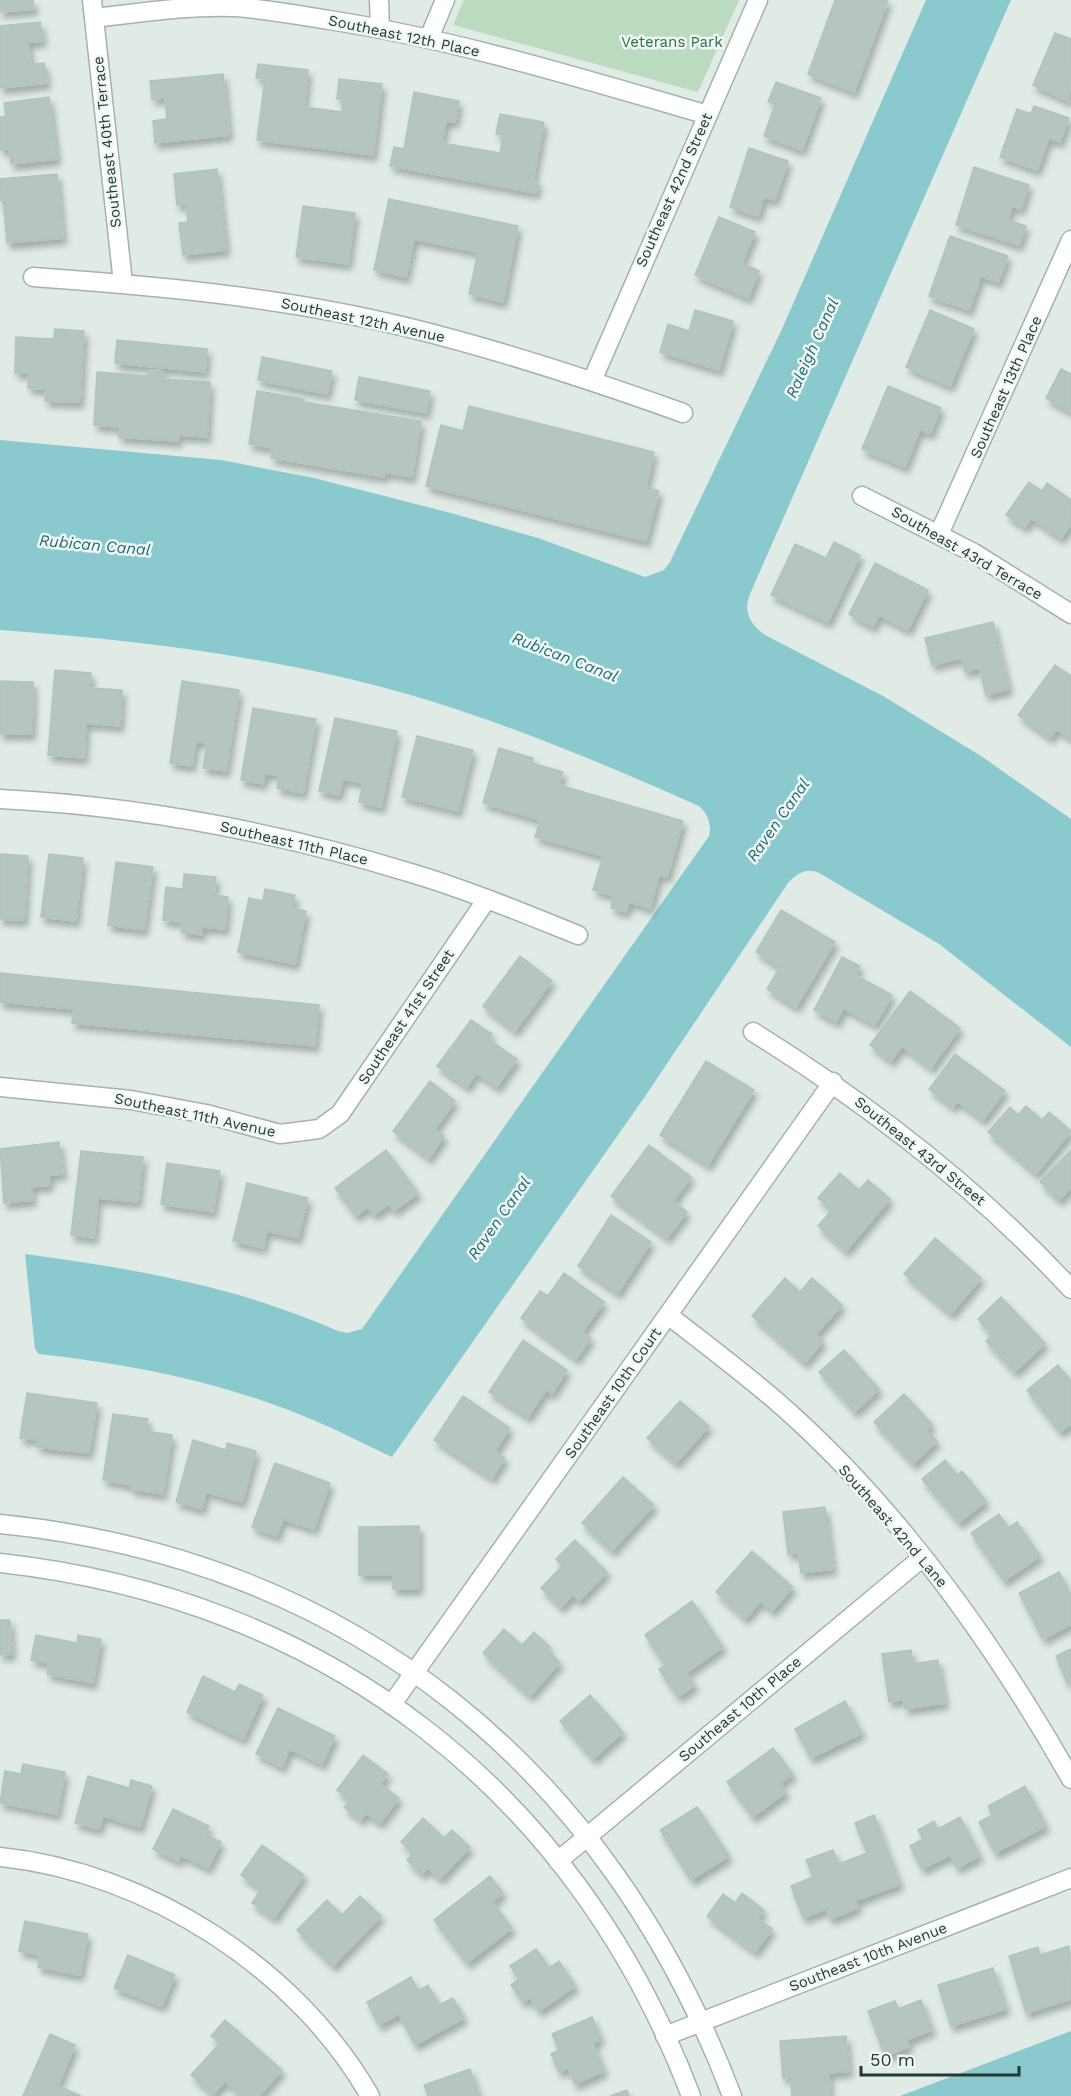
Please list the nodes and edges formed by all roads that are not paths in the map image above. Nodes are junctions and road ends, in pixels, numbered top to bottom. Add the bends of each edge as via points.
1 (92, 0) edge
2 (379, 0) edge
3 (445, 0) edge
4 (758, 0) edge
5 (94, 18) junction
6 (381, 28) junction
7 (429, 38) junction
8 (708, 115) junction
9 (1071, 240) edge
10 (1064, 275) edge
11 (33, 277) dead end
12 (123, 283) junction
13 (592, 381) junction
14 (682, 413) dead end
15 (862, 495) dead end
16 (939, 534) junction
17 (1071, 614) edge
18 (0, 799) edge
19 (487, 899) junction
20 (578, 935) dead end
21 (753, 1032) dead end
22 (833, 1082) junction
23 (0, 1087) edge
24 (319, 1129) joint
25 (1071, 1289) edge
26 (668, 1315) junction
27 (0, 1524) edge
28 (923, 1557) junction
29 (0, 1563) edge
30 (414, 1674) junction
31 (392, 1704) junction
32 (1071, 1779) edge
33 (587, 1836) junction
34 (0, 1857) edge
35 (558, 1861) junction
36 (1071, 1878) edge
37 (702, 2021) junction
38 (665, 2036) junction
39 (370, 2096) edge
40 (691, 2096) edge
41 (732, 2096) edge

1 - 5 street, Southeast 40th Terrace
2 - 6 street
3 - 7 street
4 - 8 street, Southeast 42nd Street
5 - 6 street, Southeast 12th Place via 235,7
5 - 12 street, Southeast 40th Terrace
6 - 7 street, Southeast 12th Place
7 - 8 street, Southeast 12th Place
8 - 13 street, Southeast 42nd Street
9 - 10 street, Southeast 13th Place
10 - 16 street, Southeast 13th Place
11 - 12 street, Southeast 12th Avenue
12 - 13 street, Southeast 12th Avenue via 279,302 404,326
13 - 14 street, Southeast 12th Avenue
15 - 16 street, Southeast 43rd Terrace
16 - 17 street, Southeast 43rd Terrace
18 - 19 street, Southeast 11th Place via 101,807 262,833 360,857
19 - 20 street, Southeast 11th Place
19 - 24 street, Southeast 41st Street via 340,1114
21 - 22 street, Southeast 43rd Street
22 - 25 street, Southeast 43rd Street via 947,1172 1029,1245
22 - 26 street, Southeast 10th Court
23 - 24 street, Southeast 11th Avenue via 131,1100 206,1114 280,1134
26 - 28 street, Southeast 42nd Lane via 775,1400 866,1492
26 - 30 street, Southeast 10th Court
27 - 30 street via 104,1539 201,1566 313,1613
28 - 32 street, Southeast 42nd Lane via 1008,1673
28 - 33 street, Southeast 10th Place
29 - 31 street via 86,1575 222,1614 302,1650
30 - 31 street, Southeast 10th Court
30 - 33 street via 520,1760
31 - 35 street via 496,1790
33 - 35 street, Southeast 10th Place
33 - 37 street via 658,1938
34 - 39 street via 47,1864 90,1877 150,1900 223,1941 272,1979 317,2023
35 - 38 street via 609,1931 652,2005
36 - 37 street, Southeast 10th Avenue
37 - 38 street, Southeast 10th Avenue
37 - 41 street
38 - 40 street

